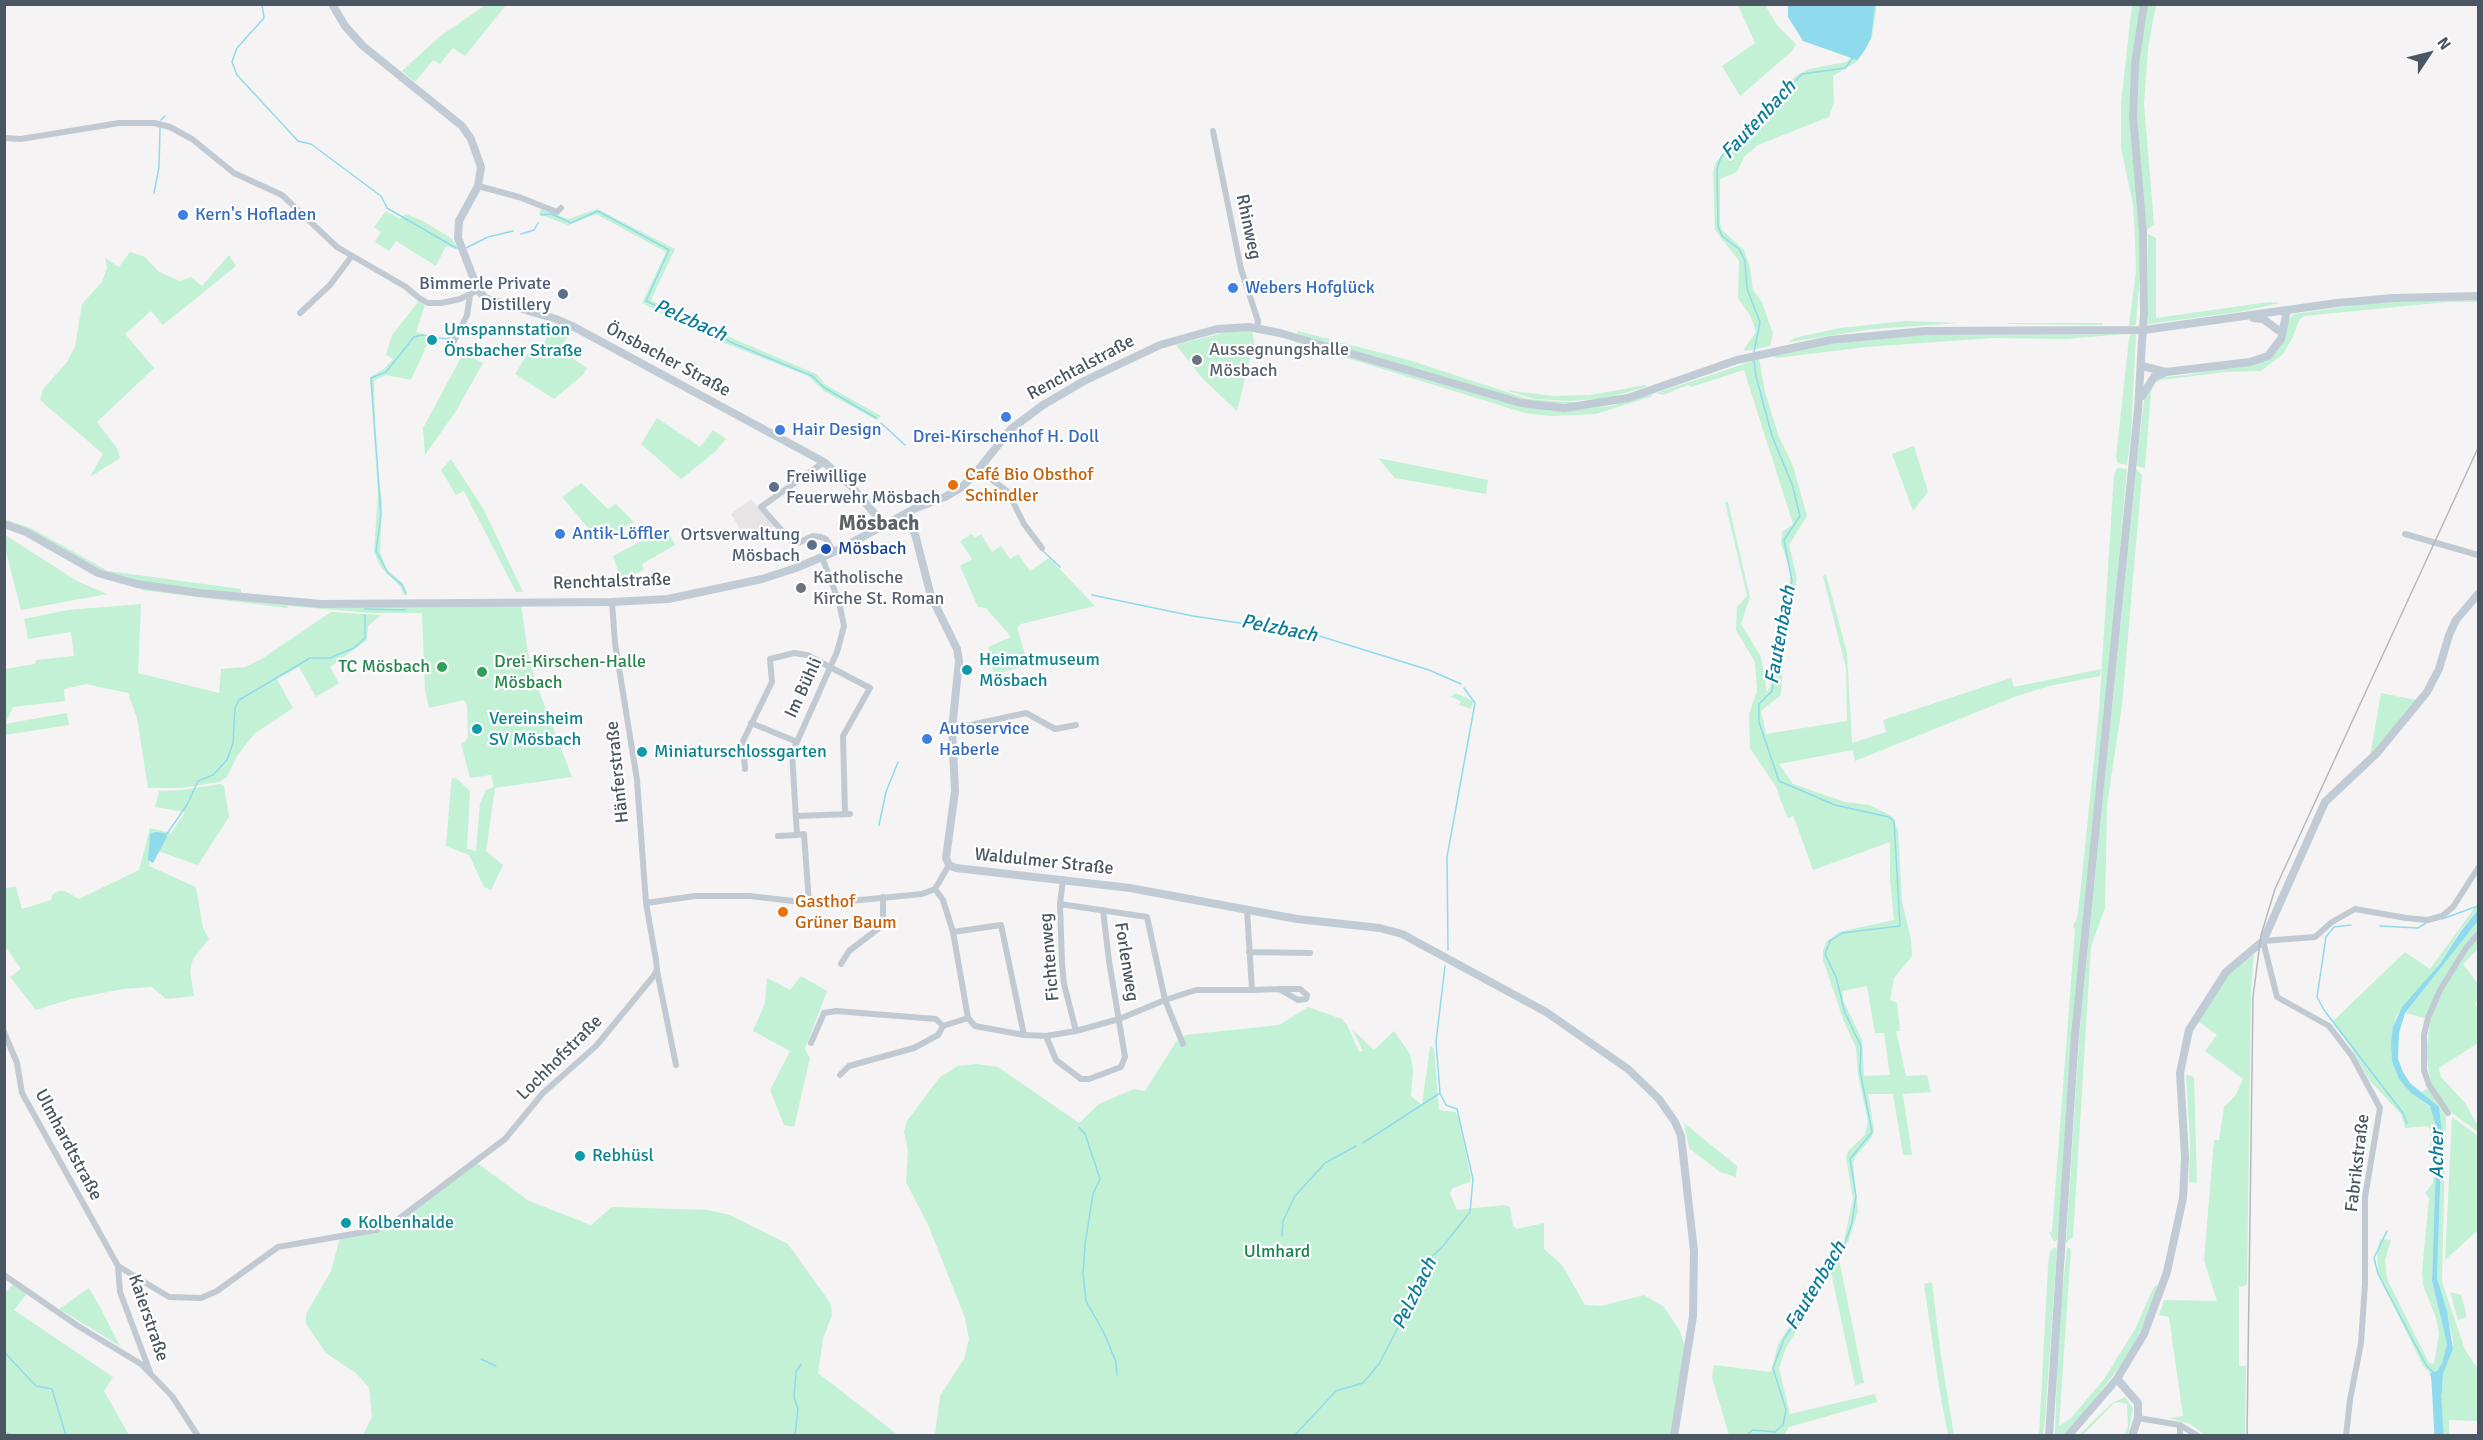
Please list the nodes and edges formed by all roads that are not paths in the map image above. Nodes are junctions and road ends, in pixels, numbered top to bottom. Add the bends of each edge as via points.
1 (332, 4) edge
2 (2144, 4) edge
3 (1213, 130) dead end
4 (4, 138) edge
5 (478, 186) junction
6 (561, 208) dead end
7 (351, 256) junction
8 (474, 292) junction
9 (2478, 296) edge
10 (2283, 310) junction
11 (300, 313) dead end
12 (2241, 316) junction
13 (1257, 328) junction
14 (2279, 334) junction
15 (453, 341) dead end
16 (2142, 370) junction
17 (2166, 372) junction
18 (2154, 377) junction
19 (2138, 410) junction
20 (824, 462) junction
21 (978, 469) junction
22 (902, 516) junction
23 (4, 524) edge
24 (885, 526) junction
25 (2405, 534) dead end
26 (1042, 548) dead end
27 (834, 552) junction
28 (2478, 555) edge
29 (822, 557) junction
30 (2478, 594) edge
31 (612, 602) junction
32 (830, 668) junction
33 (751, 723) junction
34 (1076, 725) dead end
35 (952, 729) junction
36 (795, 741) junction
37 (745, 769) dead end
38 (797, 816) junction
39 (797, 835) junction
40 (778, 836) dead end
41 (949, 865) junction
42 (2478, 868) edge
43 (1063, 879) junction
44 (935, 889) junction
45 (883, 897) junction
46 (646, 903) junction
47 (809, 903) junction
48 (1060, 904) junction
49 (1103, 910) junction
50 (1247, 910) junction
51 (953, 932) junction
52 (2478, 934) edge
53 (2263, 941) junction
54 (1249, 952) junction
55 (1310, 953) dead end
56 (841, 964) dead end
57 (657, 970) junction
58 (1279, 989) dead end
59 (1252, 990) junction
60 (1165, 1000) junction
61 (968, 1018) junction
62 (1119, 1019) junction
63 (943, 1026) junction
64 (1076, 1031) junction
65 (4, 1032) edge
66 (1024, 1035) junction
67 (1046, 1036) junction
68 (811, 1043) dead end
69 (1183, 1044) dead end
70 (676, 1065) dead end
71 (840, 1075) dead end
72 (2448, 1113) dead end
73 (118, 1266) junction
74 (4, 1275) edge
75 (150, 1372) junction
76 (2117, 1379) junction
77 (2138, 1418) junction
78 (2180, 1425) junction
79 (198, 1436) edge
80 (1674, 1436) edge
81 (2049, 1436) edge
82 (2068, 1436) edge
83 (2132, 1436) edge
84 (2180, 1436) edge
85 (2198, 1436) edge
86 (2346, 1436) edge

1 - 5 main road via 363,45 462,126 477,150 481,167
2 - 16 main road, bridge via 2133,99 2143,232
3 - 13 street, Rhinweg
4 - 7 street via 21,140 119,123 170,127 192,139 234,173 282,195
5 - 6 street via 557,212
5 - 8 main road via 457,230
7 - 8 street via 428,303 441,303
7 - 11 street via 330,285
8 - 15 street
8 - 20 main road, Önsbacher Straße via 496,303 576,328
9 - 10 main road, Renchtalstraße via 2393,298
10 - 12 main road, Renchtalstraße
10 - 14 main road
12 - 13 main road, Renchtalstraße via 2144,330 1916,332 1830,340 1749,357 1628,398 1564,408 1521,403
12 - 14 main road via 2263,319
13 - 21 main road, Renchtalstraße via 1217,329 1160,345 1084,381 1011,429
14 - 17 main road via 2268,356 2250,362
16 - 17 main road
16 - 18 main road
16 - 19 main road
17 - 18 main road
18 - 19 main road via 2143,392
19 - 81 main road via 2075,1035
20 - 24 main road, Önsbacher Straße
20 - 27 street via 761,507 792,542 820,537 826,539
21 - 22 main road, Renchtalstraße via 954,492
21 - 26 street via 1008,492
22 - 24 main road, Renchtalstraße
22 - 35 main road, Waldulmer Straße via 915,534 931,597 957,649
23 - 31 main road, Renchtalstraße via 26,531 98,573 137,584 199,593 321,604
24 - 27 main road, Renchtalstraße
25 - 28 street
27 - 29 main road, Renchtalstraße
29 - 31 main road, Renchtalstraße via 717,590 668,599
29 - 32 street, Im Bühli via 843,614 842,638
30 - 53 main road via 2452,627 2427,692 2377,753 2325,802
31 - 46 street, Hänferstraße via 637,780
32 - 33 street via 800,653 771,659 772,682
32 - 36 street, Im Bühli
32 - 38 street via 870,688 843,736 848,813
33 - 36 street
33 - 37 street via 743,741
34 - 35 street via 1055,729 1026,713
35 - 41 main road, Waldulmer Straße via 955,791 946,858
36 - 38 street, Im Bühli via 792,753
38 - 39 street, Im Bühli
39 - 40 street
39 - 47 street, Im Bühli via 804,834
41 - 43 main road, Waldulmer Straße
41 - 44 street
42 - 53 street via 2453,908 2442,916 2428,920 2355,909 2315,937
43 - 48 street, Fichtenweg
43 - 50 main road, Waldulmer Straße
44 - 45 street
44 - 51 street via 943,900
45 - 47 street
45 - 56 street via 879,928 849,951
46 - 47 street via 680,897 730,896
46 - 57 street
48 - 49 street
48 - 64 street, Fichtenweg via 1064,984
49 - 60 street via 1148,917
49 - 62 street, Forlenweg
50 - 54 street
50 - 80 main road, Waldulmer Straße via 1380,928 1410,938 1558,1020 1628,1070 1667,1109 1681,1136 1694,1251 1693,1316
51 - 61 street
51 - 66 street via 1001,925
52 - 72 street via 2455,964 2428,1018 2423,1057 2429,1085
53 - 76 main road via 2220,980 2187,1036 2180,1073 2183,1198 2156,1307
53 - 86 street, Fabrikstraße via 2277,997 2329,1026 2352,1056 2380,1108 2365,1197 2361,1342
54 - 55 street
54 - 59 street
57 - 70 street
57 - 73 street, Lochhofstraße via 596,1046 543,1093 505,1139 414,1210 376,1230 278,1247 201,1298 170,1297
58 - 59 street
59 - 60 street via 1196,990
60 - 62 street
60 - 69 street
61 - 63 street
61 - 66 street via 975,1026
62 - 64 street
62 - 67 street, Forlenweg via 1125,1057 1121,1067 1089,1079 1071,1074 1060,1065
63 - 68 street via 936,1019 836,1011 824,1013
63 - 71 street via 938,1035 914,1048 849,1066
64 - 67 street
65 - 73 street, Ulmhardtstraße via 25,1099
66 - 67 street
73 - 75 street, Kaierstraße via 120,1292
74 - 75 street
75 - 79 street, Kaierstraße via 172,1396
76 - 77 main road via 2138,1403
76 - 82 main road
77 - 78 street
77 - 83 main road
78 - 84 street
78 - 85 street

